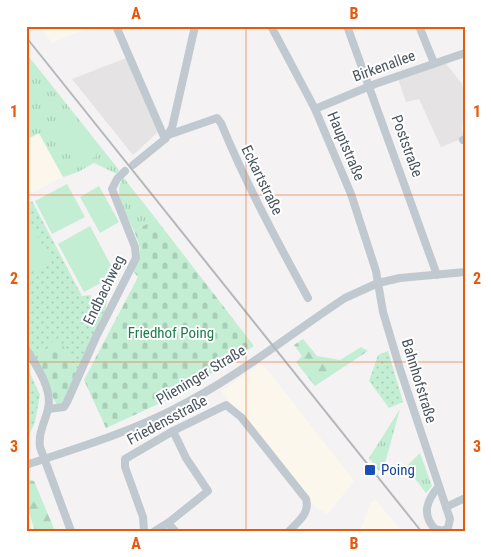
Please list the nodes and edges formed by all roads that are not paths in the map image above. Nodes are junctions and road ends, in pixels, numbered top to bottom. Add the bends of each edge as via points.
1 (116, 26) edge
2 (195, 26) edge
3 (271, 26) edge
4 (348, 26) edge
5 (419, 26) edge
6 (465, 53) edge
7 (434, 63) junction
8 (370, 85) junction
9 (315, 109) junction
10 (167, 137) junction
11 (133, 165) dead end
12 (125, 171) dead end
13 (465, 272) edge
14 (437, 276) junction
15 (378, 283) junction
16 (308, 298) dead end
17 (26, 349) edge
18 (48, 410) junction
19 (173, 431) junction
20 (44, 459) junction
21 (26, 465) edge
22 (439, 486) junction
23 (465, 498) edge
24 (446, 507) junction
25 (168, 523) junction
26 (71, 531) edge
27 (144, 531) edge
28 (155, 531) edge
29 (175, 531) edge
30 (289, 531) edge

1 - 10 street
2 - 10 street via 181,94
3 - 9 street, Hauptstraße
4 - 8 street, Poststraße
5 - 7 street
6 - 7 street, Birkenallee
7 - 8 street, Birkenallee
8 - 9 street, Birkenallee
8 - 14 street, Poststraße
9 - 15 street, Hauptstraße via 351,194
10 - 11 street
10 - 16 street, Eckartstraße via 217,118 263,215
12 - 18 street, Endbachweg via 112,190 135,247 136,258 67,402 64,407
13 - 14 street, Plieninger Straße
14 - 15 street, Plieninger Straße
15 - 20 street, Plieninger Straße via 345,298 177,408 128,430
15 - 22 street, Bahnhofstraße via 402,378
17 - 18 street via 47,388
18 - 20 street via 40,436
19 - 25 street via 208,491
19 - 27 street, Friedensstraße via 125,459 143,517
19 - 30 street, Friedensstraße via 220,407 231,407 302,492 308,506
20 - 21 street, Plieninger Straße
20 - 26 street
22 - 24 street, Bahnhofstraße
22 - 24 street, Bahnhofstraße via 428,502 427,514 431,525 438,530 446,530 450,525
23 - 24 street
25 - 28 street
25 - 29 street

